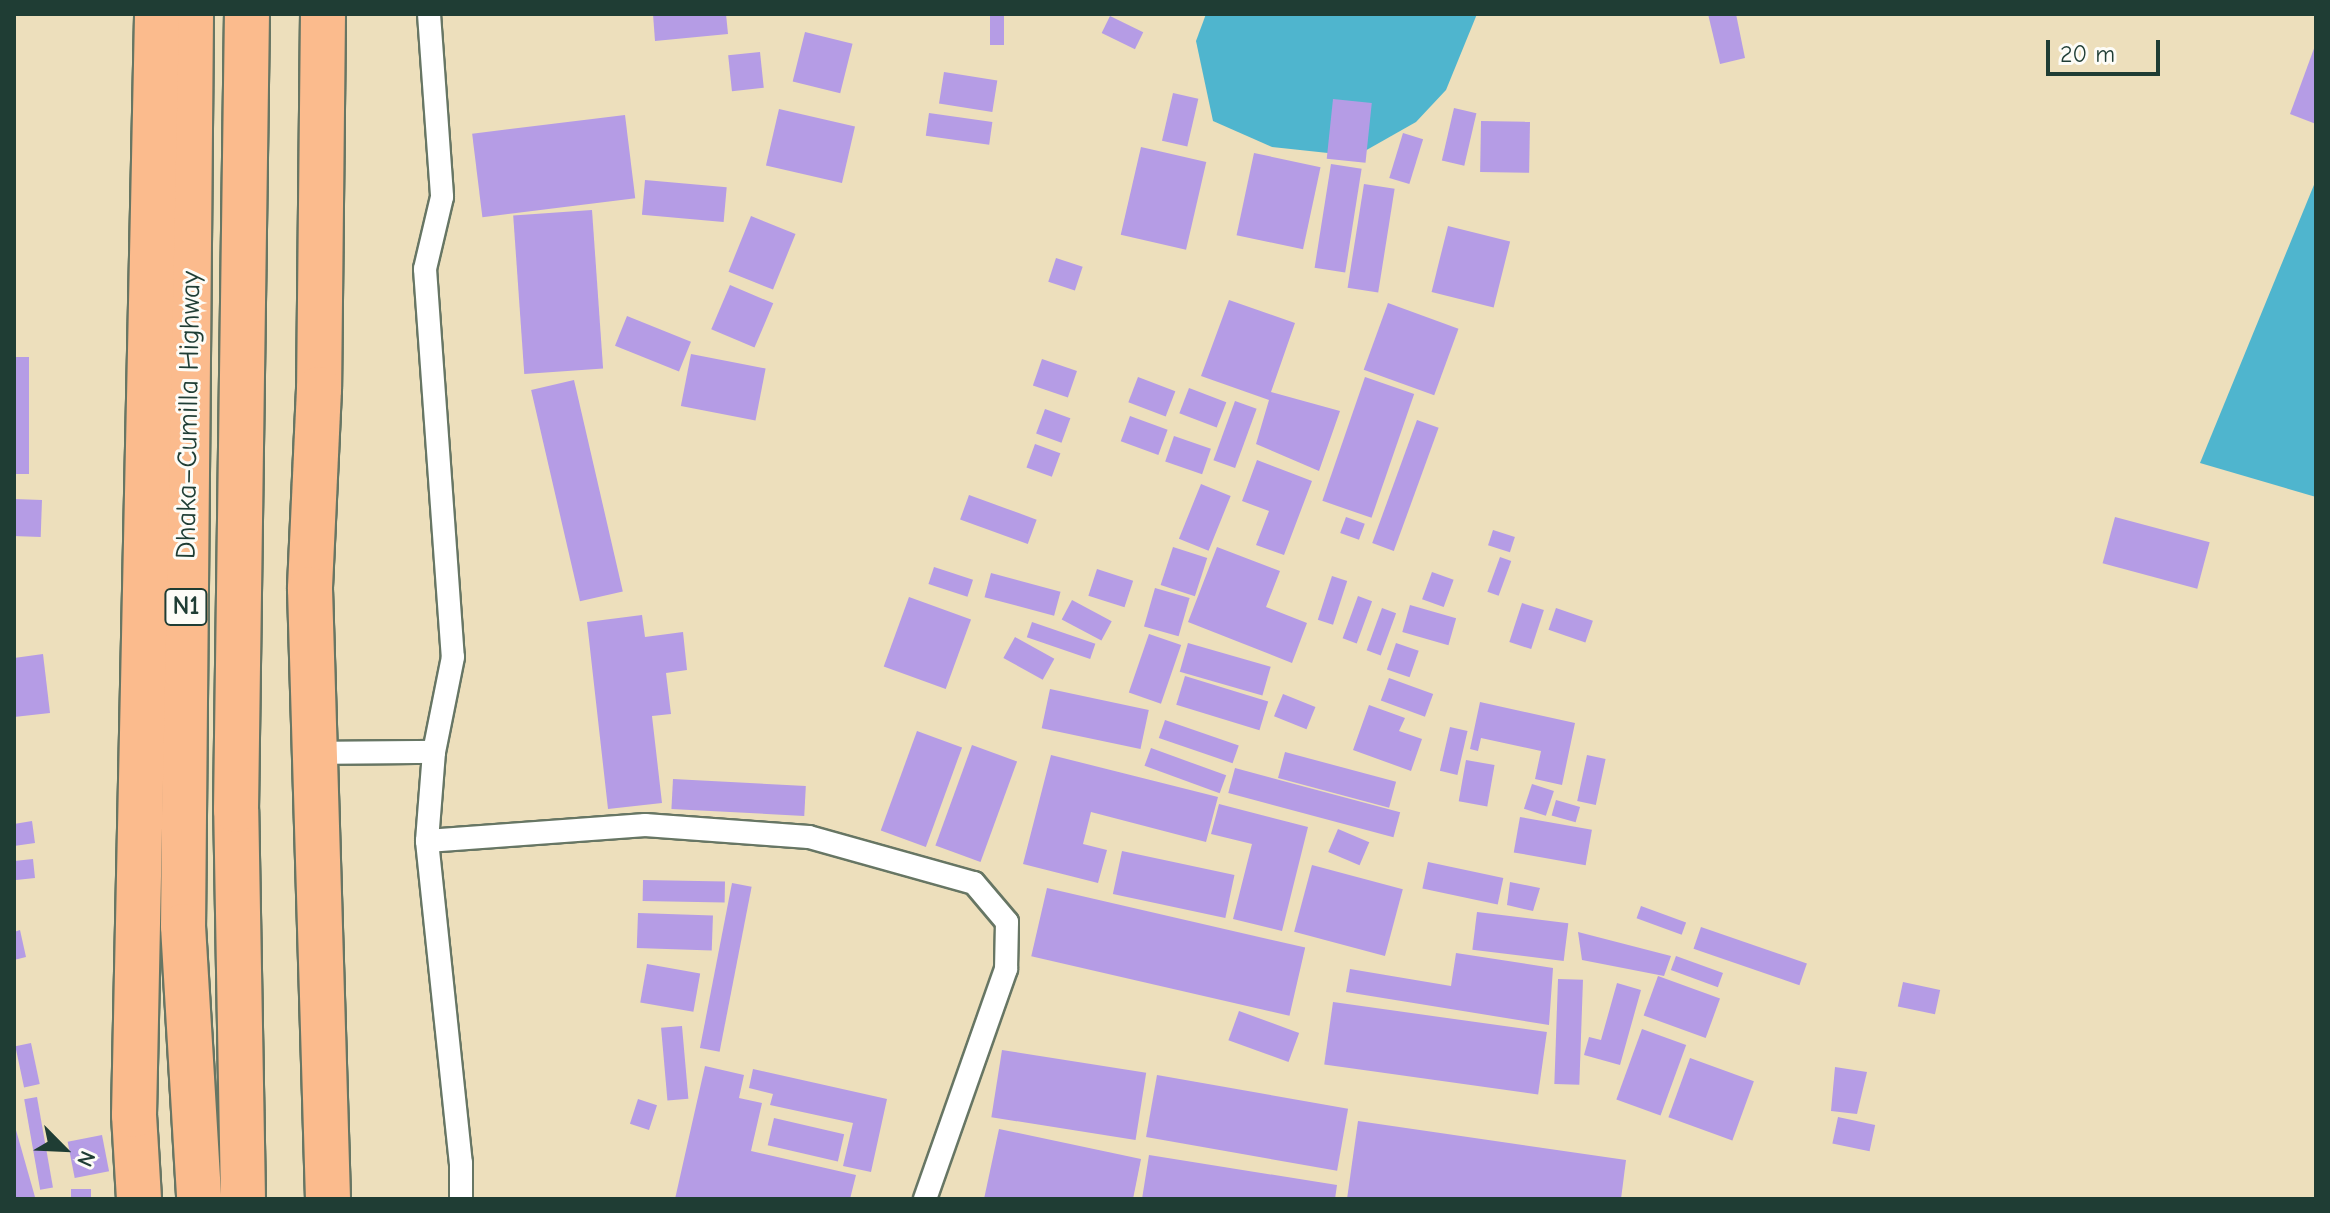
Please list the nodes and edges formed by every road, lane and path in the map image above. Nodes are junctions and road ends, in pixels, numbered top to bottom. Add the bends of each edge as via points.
1 (157, 14) edge
2 (191, 14) edge
3 (247, 14) edge
4 (323, 14) edge
5 (429, 14) edge
6 (434, 752) junction
7 (314, 753) junction
8 (427, 841) junction
9 (139, 1199) edge
10 (199, 1199) edge
11 (243, 1199) edge
12 (328, 1199) edge
13 (461, 1199) edge
14 (925, 1199) edge

1 - 9 highway via 134,1115
2 - 10 highway, Dhaka–Cumilla Highway / N1 via 183,926
3 - 11 highway, Dhaka–Cumilla Highway / N1 via 236,810
4 - 7 highway via 319,389 310,589
5 - 6 lane via 442,197 425,269 453,657
6 - 7 lane
6 - 8 lane
7 - 12 highway
8 - 13 lane
8 - 14 lane via 645,825 809,837 974,883 1007,922 1006,969

